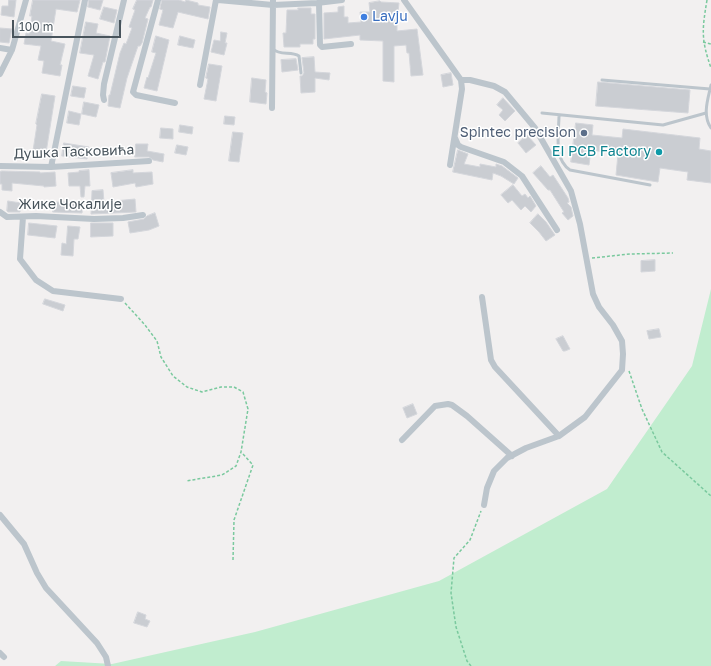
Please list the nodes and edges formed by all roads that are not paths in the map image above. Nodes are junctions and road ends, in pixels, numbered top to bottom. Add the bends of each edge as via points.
1 (26, 0) edge
2 (85, 0) edge
3 (124, 0) edge
4 (158, 0) edge
5 (217, 0) edge
6 (342, 0) edge
7 (404, 0) edge
8 (317, 2) edge
9 (273, 3) edge
10 (351, 44) dead end
11 (272, 47) junction
12 (0, 48) edge
13 (12, 50) junction
14 (301, 73) dead end
15 (0, 74) edge
16 (461, 80) junction
17 (602, 80) dead end
18 (200, 86) dead end
19 (711, 87) edge
20 (104, 100) dead end
21 (175, 103) dead end
22 (272, 108) dead end
23 (542, 113) dead end
24 (706, 113) junction
25 (559, 115) junction
26 (711, 128) edge
27 (455, 138) junction
28 (149, 161) dead end
29 (450, 165) dead end
30 (0, 166) edge
31 (51, 167) junction
32 (650, 185) dead end
33 (0, 212) edge
34 (143, 215) dead end
35 (24, 217) junction
36 (557, 230) dead end
37 (482, 297) dead end
38 (121, 299) road end
39 (559, 436) junction
40 (402, 440) dead end
41 (512, 456) junction
42 (484, 505) road end
43 (0, 515) edge
44 (108, 666) edge

1 - 13 street
2 - 31 street
3 - 20 street via 104,84
4 - 21 street via 134,92 136,95
5 - 9 street
5 - 18 street
6 - 8 street
7 - 16 street
8 - 9 street
8 - 10 street via 320,46
9 - 11 street
11 - 14 lane via 276,52 294,53 298,56
11 - 22 street
12 - 13 street
13 - 15 street
16 - 27 street
16 - 39 street via 494,86 504,92 535,128 571,191 593,294 599,308 622,341 622,370 585,416
17 - 19 lane
19 - 24 lane
23 - 25 lane
24 - 25 lane via 663,124
24 - 26 lane
25 - 32 lane via 558,153 566,167 570,170
27 - 29 street
27 - 36 street via 461,148 504,162 522,176
28 - 31 street, Душка Тасковића
30 - 31 street, Душка Тасковића
33 - 35 street, Жике Чокалије via 8,217
34 - 35 street, Жике Чокалије via 94,219
35 - 38 street via 20,260 36,280 53,291
37 - 39 street via 491,360
39 - 41 street
40 - 41 street via 435,406 448,404 467,416
41 - 42 street via 494,471
43 - 44 street via 24,544 46,588 97,643 106,657

